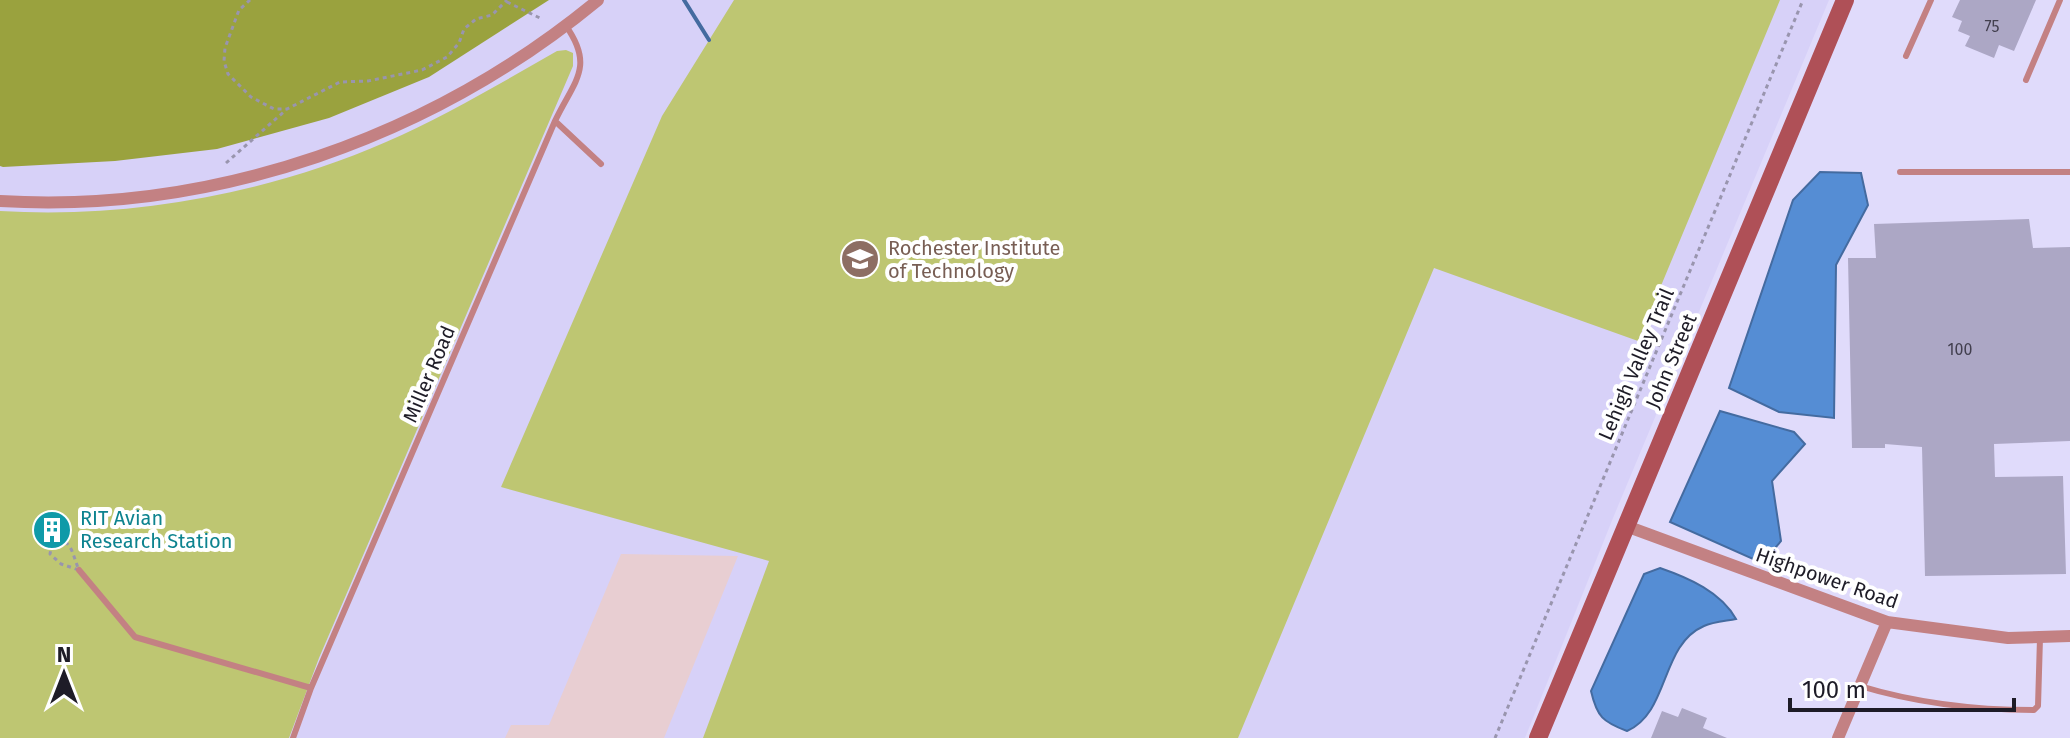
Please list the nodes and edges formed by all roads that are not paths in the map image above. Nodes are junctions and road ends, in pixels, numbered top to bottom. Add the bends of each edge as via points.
1 (598, 0) edge
2 (1845, 0) edge
3 (1931, 0) edge
4 (2060, 0) edge
5 (566, 26) junction
6 (1906, 56) dead end
7 (2026, 80) dead end
8 (555, 121) junction
9 (601, 164) dead end
10 (1900, 172) dead end
11 (2070, 172) edge
12 (0, 201) edge
13 (1626, 526) junction
14 (79, 570) road end
15 (1887, 622) junction
16 (2070, 636) edge
17 (2040, 638) junction
18 (1860, 686) junction
19 (311, 688) junction
20 (293, 738) edge
21 (1538, 738) edge
22 (1838, 738) edge

1 - 5 street
2 - 13 street, John Street
3 - 6 lane
4 - 7 lane
5 - 8 lane, Miller Road via 577,41 582,64
5 - 12 street via 439,105 280,169 124,198
8 - 9 lane
8 - 19 lane, Miller Road
10 - 11 lane
13 - 15 street, Highpower Road
13 - 21 street, John Street
14 - 19 lane via 135,637
15 - 17 street, Highpower Road
15 - 18 street
16 - 17 street, Highpower Road
17 - 18 lane via 2034,710 1948,705
18 - 22 street
19 - 20 lane, Miller Road

